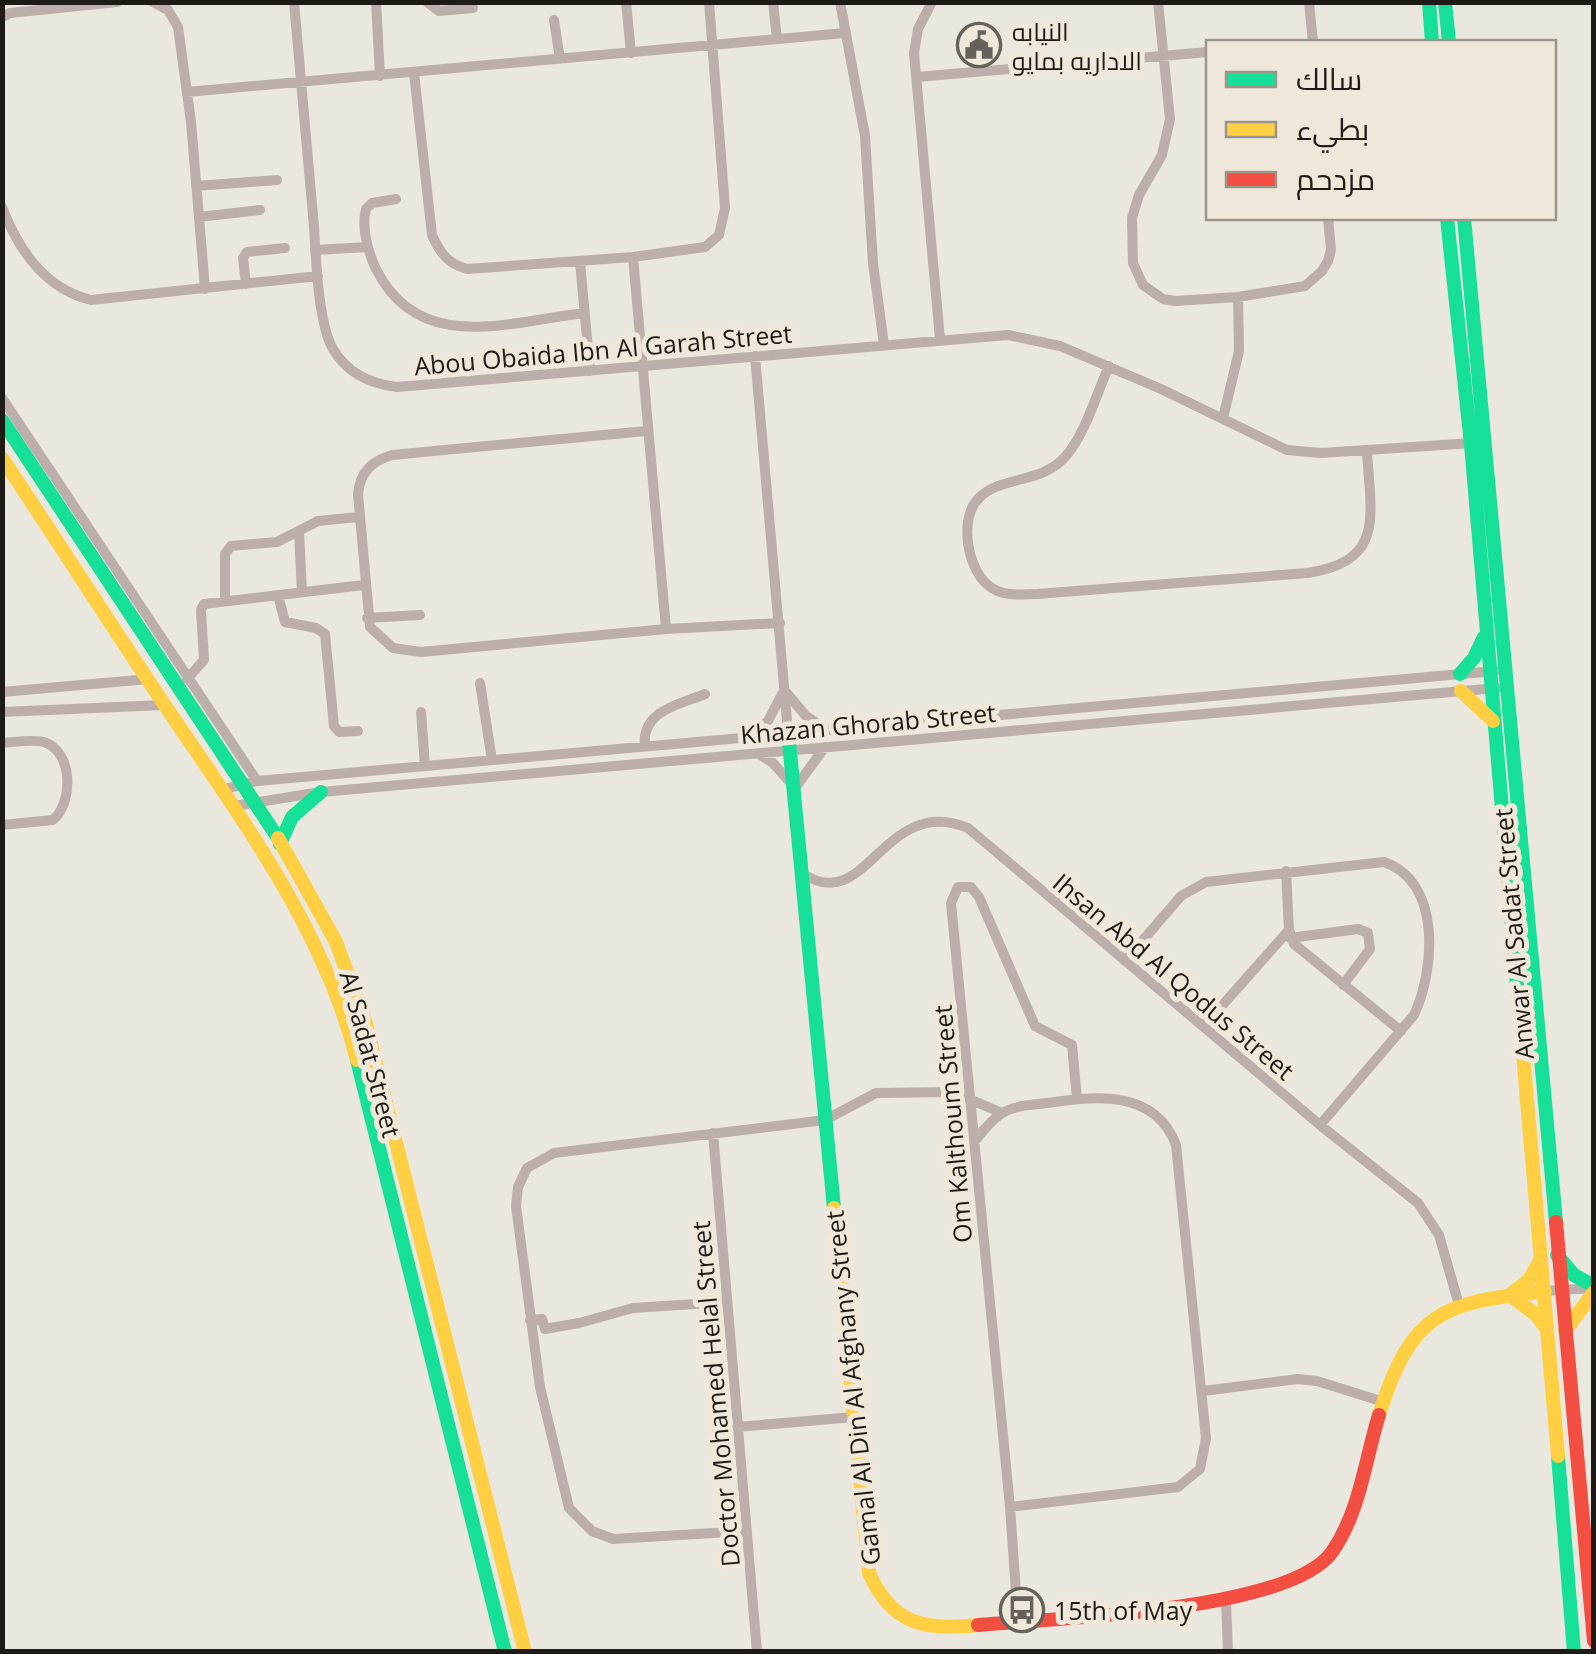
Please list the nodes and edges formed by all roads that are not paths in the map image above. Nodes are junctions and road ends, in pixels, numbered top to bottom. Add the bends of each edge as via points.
1 (117, 2) edge
2 (154, 2) edge
3 (294, 2) edge
4 (376, 2) edge
5 (427, 2) edge
6 (626, 2) edge
7 (709, 2) edge
8 (774, 2) edge
9 (840, 2) edge
10 (932, 2) edge
11 (1158, 2) edge
12 (1309, 2) edge
13 (1429, 2) edge
14 (1445, 2) edge
15 (473, 8) dead end
16 (2, 17) edge
17 (554, 20) dead end
18 (845, 32) junction
19 (777, 39) junction
20 (1313, 40) edge
21 (1432, 40) edge
22 (1448, 40) edge
23 (713, 45) junction
24 (1206, 52) edge
25 (631, 53) junction
26 (1162, 56) junction
27 (560, 60) junction
28 (414, 73) junction
29 (380, 76) junction
30 (917, 77) junction
31 (302, 84) junction
32 (187, 92) junction
33 (277, 180) dead end
34 (196, 186) junction
35 (396, 198) dead end
36 (2, 208) edge
37 (260, 210) dead end
38 (198, 217) junction
39 (1328, 220) edge
40 (1447, 220) edge
41 (1464, 220) edge
42 (368, 247) junction
43 (285, 248) dead end
44 (316, 250) junction
45 (633, 257) junction
46 (580, 262) junction
47 (318, 276) junction
48 (246, 284) junction
49 (205, 288) junction
50 (1238, 297) junction
51 (584, 313) junction
52 (940, 340) junction
53 (884, 344) junction
54 (755, 356) junction
55 (640, 366) junction
56 (1109, 366) junction
57 (590, 371) junction
58 (2, 398) edge
59 (1222, 418) junction
60 (2, 420) edge
61 (646, 431) junction
62 (1477, 442) junction
63 (1367, 450) junction
64 (2, 458) edge
65 (358, 517) junction
66 (299, 532) junction
67 (364, 584) junction
68 (302, 592) junction
69 (278, 595) junction
70 (225, 601) junction
71 (420, 615) dead end
72 (367, 618) junction
73 (780, 623) junction
74 (666, 629) junction
75 (1486, 632) junction
76 (1498, 671) junction
77 (1460, 674) junction
78 (187, 679) junction
79 (149, 680) junction
80 (480, 683) dead end
81 (783, 688) junction
82 (1499, 688) junction
83 (1461, 691) junction
84 (2, 692) edge
85 (705, 694) dead end
86 (1178, 699) junction
87 (164, 705) junction
88 (2, 712) edge
89 (421, 712) dead end
90 (1180, 716) junction
91 (1494, 723) junction
92 (828, 730) junction
93 (358, 732) dead end
94 (788, 732) junction
95 (748, 737) junction
96 (2, 743) edge
97 (645, 746) junction
98 (825, 747) junction
99 (790, 750) junction
100 (759, 753) junction
101 (492, 760) junction
102 (425, 766) junction
103 (249, 782) junction
104 (795, 788) junction
105 (224, 789) junction
106 (321, 792) junction
107 (254, 802) junction
108 (234, 806) junction
109 (2, 826) edge
110 (280, 844) junction
111 (1286, 871) junction
112 (802, 873) junction
113 (1290, 934) junction
114 (1125, 961) junction
115 (1343, 985) junction
116 (1204, 1026) junction
117 (1401, 1031) junction
118 (1078, 1098) junction
119 (970, 1099) junction
120 (1002, 1113) junction
121 (825, 1120) junction
122 (1320, 1126) junction
123 (713, 1133) junction
124 (974, 1142) junction
125 (1550, 1254) junction
126 (1594, 1289) edge
127 (1561, 1290) junction
128 (1544, 1291) junction
129 (1510, 1295) junction
130 (727, 1302) junction
131 (1460, 1305) junction
132 (530, 1320) junction
133 (1564, 1331) junction
134 (1548, 1332) junction
135 (1203, 1391) junction
136 (1384, 1402) junction
137 (854, 1417) junction
138 (737, 1428) junction
139 (1010, 1507) junction
140 (746, 1531) junction
141 (1226, 1601) junction
142 (1018, 1621) junction
143 (1594, 1641) edge
144 (505, 1652) edge
145 (525, 1652) edge
146 (757, 1652) edge
147 (1228, 1652) edge
148 (1574, 1652) edge

1 - 16 street
2 - 32 street via 178,27
3 - 31 street, Abou Obaida Ibn Al Garah Street
4 - 29 street
5 - 15 street via 440,11
6 - 25 street
7 - 23 street
8 - 19 street
9 - 18 street
10 - 30 street via 915,41
11 - 26 street
12 - 20 street
13 - 21 street
14 - 22 street
17 - 27 street
18 - 19 street
18 - 53 street via 865,136
19 - 23 street
23 - 25 street
23 - 45 street via 724,224 705,246
24 - 26 street
25 - 27 street
26 - 30 street
26 - 50 street via 1170,100 1167,137 1135,206 1133,263 1144,285 1163,298
27 - 28 street
28 - 29 street
28 - 46 street via 432,235 446,259 467,269
29 - 31 street
30 - 52 street
31 - 32 street
31 - 44 street, Abou Obaida Ibn Al Garah Street
32 - 34 street
33 - 34 street
34 - 38 street
35 - 42 street via 366,209
36 - 49 street via 44,278 79,297
37 - 38 street
38 - 49 street
39 - 50 street via 1330,250 1314,280 1294,290
40 - 62 street, Anwar Al Sadat Street
41 - 62 street, Anwar Al Sadat Street
42 - 44 street
42 - 51 street via 402,304 436,324 468,328
43 - 48 street via 247,252
44 - 47 street, Abou Obaida Ibn Al Garah Street
45 - 46 street
45 - 55 street
46 - 51 street
47 - 48 street
47 - 57 street, Abou Obaida Ibn Al Garah Street via 332,348 351,370 380,385
48 - 49 street
50 - 59 street via 1240,351
51 - 57 street
52 - 53 street, Abou Obaida Ibn Al Garah Street
52 - 56 street, Abou Obaida Ibn Al Garah Street via 1034,338
53 - 54 street, Abou Obaida Ibn Al Garah Street
54 - 55 street, Abou Obaida Ibn Al Garah Street
54 - 73 street
55 - 57 street, Abou Obaida Ibn Al Garah Street
55 - 61 street
56 - 59 street, Abou Obaida Ibn Al Garah Street
56 - 63 street via 1066,456 1039,476 988,491 971,508 973,566 992,588 1037,594 1336,568 1357,555 1368,536
58 - 78 street
59 - 63 street, Abou Obaida Ibn Al Garah Street via 1287,450
60 - 103 street, Al Sadat Street
61 - 65 street via 380,458 359,484
61 - 74 street
62 - 63 street, Abou Obaida Ibn Al Garah Street
62 - 75 street, Anwar Al Sadat Street
62 - 76 street, Anwar Al Sadat Street
64 - 79 street, Al Sadat Street
65 - 66 street via 318,521
65 - 67 street
66 - 68 street
66 - 70 street via 227,549
67 - 68 street
67 - 72 street
68 - 69 street
69 - 70 street
69 - 93 street via 285,622 325,634 334,726
70 - 78 street via 202,606 204,660
71 - 72 street
72 - 74 street via 384,643 408,652
73 - 74 street
73 - 81 street
75 - 76 street, Anwar Al Sadat Street
75 - 77 street
76 - 77 street, Khazan Ghorab Street
76 - 82 street, Anwar Al Sadat Street
77 - 86 street, Khazan Ghorab Street
78 - 103 street
79 - 84 street
79 - 87 street, Al Sadat Street
80 - 101 street
81 - 92 street
81 - 94 street
81 - 95 street via 776,712
82 - 83 street, Khazan Ghorab Street
82 - 91 street, Anwar Al Sadat Street
82 - 125 street, Anwar Al Sadat Street
83 - 90 street, Khazan Ghorab Street
83 - 91 street
85 - 97 street via 652,717
86 - 90 street
86 - 92 street, Khazan Ghorab Street
87 - 88 street
87 - 105 street, Al Sadat Street
89 - 102 street
90 - 98 street, Khazan Ghorab Street
91 - 125 street, Anwar Al Sadat Street
92 - 94 street, Khazan Ghorab Street
94 - 95 street, Khazan Ghorab Street
94 - 99 street, Gamal Al Din Al Afghany Street
95 - 97 street, Khazan Ghorab Street
96 - 109 street via 52,747 68,785 53,820
97 - 101 street, Khazan Ghorab Street
98 - 99 street, Khazan Ghorab Street
98 - 104 street
99 - 100 street, Khazan Ghorab Street
99 - 104 street, Gamal Al Din Al Afghany Street
100 - 104 street
100 - 106 street, Khazan Ghorab Street
101 - 102 street, Khazan Ghorab Street
102 - 103 street, Khazan Ghorab Street
103 - 105 street, Khazan Ghorab Street
103 - 107 street, Al Sadat Street
104 - 112 street, Gamal Al Din Al Afghany Street
105 - 108 street, Al Sadat Street
106 - 107 street, Khazan Ghorab Street
106 - 110 street via 292,816
107 - 108 street, Khazan Ghorab Street
107 - 110 street, Al Sadat Street
108 - 144 street, Al Sadat Street via 312,934 346,1020
110 - 145 street, Al Sadat Street via 333,932 359,997
111 - 113 street
111 - 114 street via 1192,888
111 - 117 street via 1384,862 1413,880 1431,960 1422,998
112 - 114 street, Ihsan Abd Al Qodus Street via 835,885 910,828 959,824
112 - 121 street, Gamal Al Din Al Afghany Street
113 - 115 street
113 - 115 street via 1368,933 1370,949
113 - 116 street
114 - 116 street, Ihsan Abd Al Qodus Street
115 - 117 street
116 - 122 street, Ihsan Abd Al Qodus Street
117 - 122 street
118 - 119 street, Om Kalthoum Street via 1072,1045 1035,1026 979,897 963,886 952,903
118 - 120 street
118 - 135 street via 1143,1105 1172,1134
119 - 120 street
119 - 121 street via 954,1092 876,1094
119 - 124 street, Om Kalthoum Street
120 - 124 street
121 - 123 street
121 - 137 street, Gamal Al Din Al Afghany Street
122 - 131 street, Ihsan Abd Al Qodus Street via 1430,1216
123 - 130 street, Doctor Mohamed Helal Street
123 - 132 street via 554,1153 527,1168 516,1206
124 - 139 street, Om Kalthoum Street
125 - 126 street
125 - 127 street, Anwar Al Sadat Street
125 - 128 street, Anwar Al Sadat Street
125 - 129 street
126 - 127 street, Gamal Al Din Al Afghany Street
126 - 133 street
127 - 128 street, Gamal Al Din Al Afghany Street
127 - 133 street, Anwar Al Sadat Street
128 - 129 street, Gamal Al Din Al Afghany Street
128 - 134 street, Anwar Al Sadat Street
129 - 131 street, Gamal Al Din Al Afghany Street
129 - 134 street
130 - 132 street via 633,1308 544,1328 542,1319
130 - 138 street, Doctor Mohamed Helal Street
131 - 136 street, Gamal Al Din Al Afghany Street via 1411,1339
132 - 140 street via 557,1466 569,1508 583,1525 625,1540
133 - 143 street, Anwar Al Sadat Street
134 - 148 street, Anwar Al Sadat Street
135 - 136 street via 1298,1379
135 - 139 street via 1205,1450 1200,1469 1186,1483
136 - 141 street, Gamal Al Din Al Afghany Street via 1349,1524 1329,1556 1289,1582
137 - 138 street
137 - 142 street, Gamal Al Din Al Afghany Street via 869,1573 884,1602 925,1627
138 - 140 street, Doctor Mohamed Helal Street
139 - 142 street, Om Kalthoum Street
140 - 146 street, Doctor Mohamed Helal Street
141 - 142 street, Gamal Al Din Al Afghany Street
141 - 147 street

